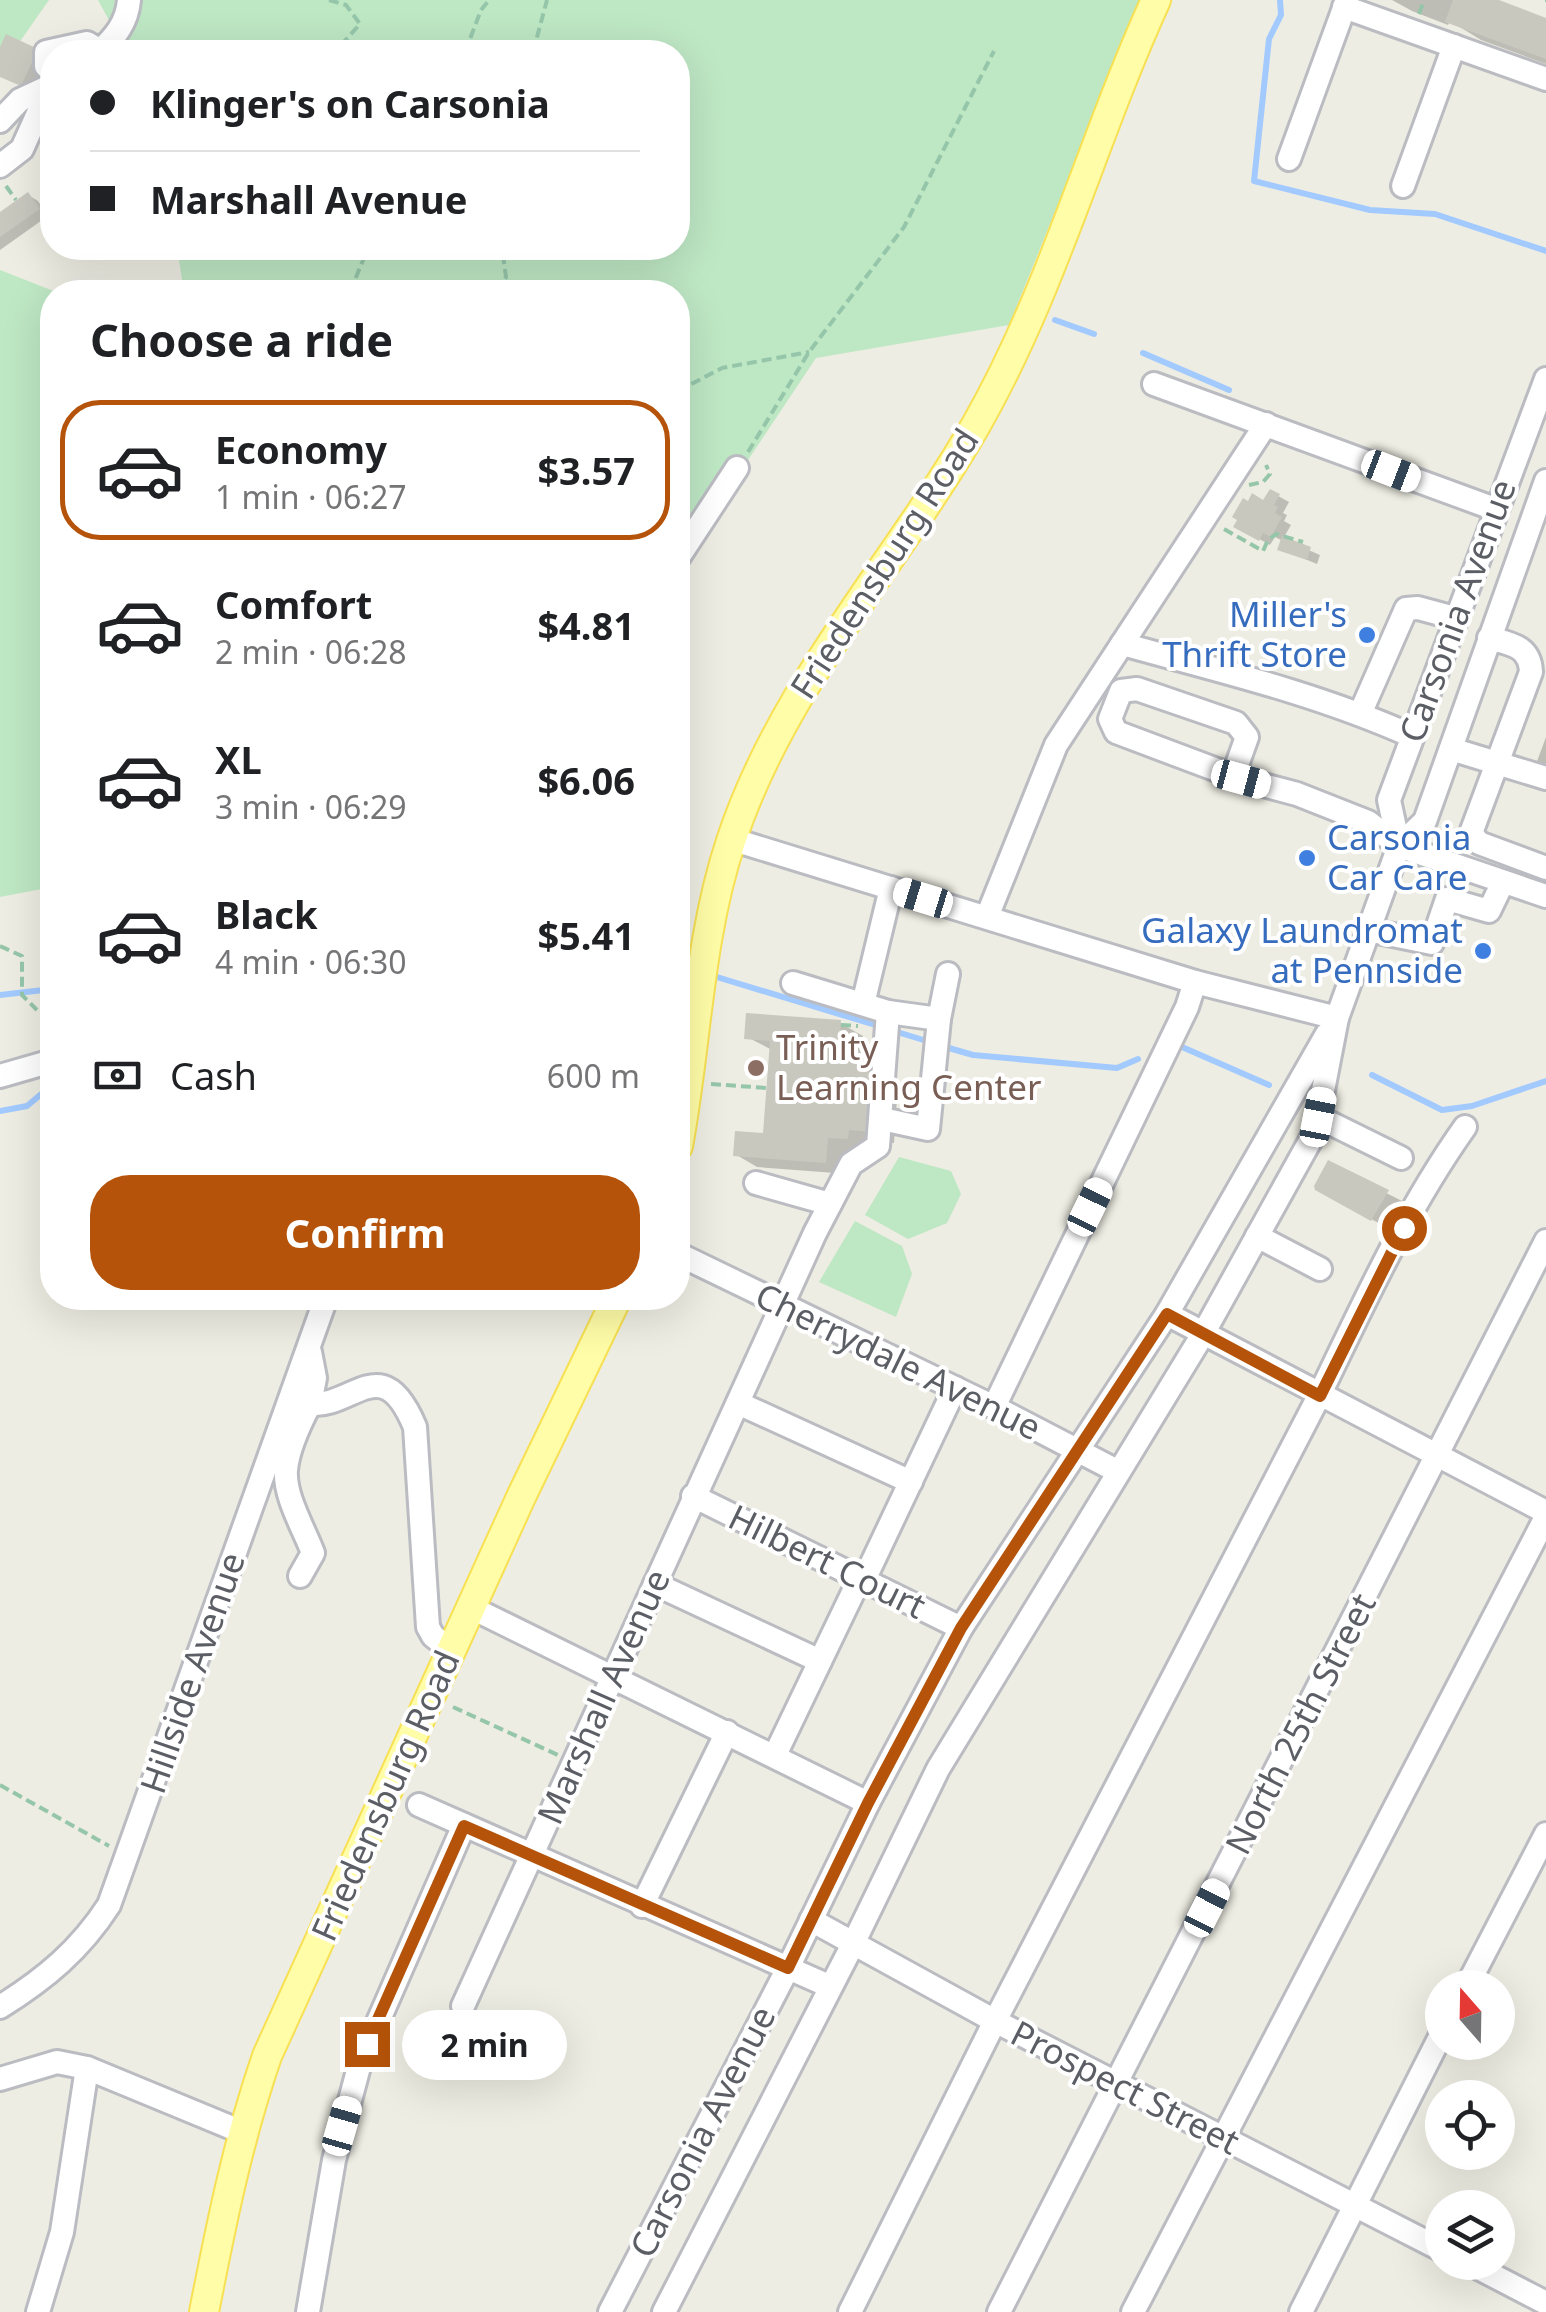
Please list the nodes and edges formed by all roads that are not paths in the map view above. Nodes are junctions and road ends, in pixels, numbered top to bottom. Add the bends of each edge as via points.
1 (129, 0) edge
2 (1156, 0) edge
3 (1346, 3) edge
4 (111, 40) edge
5 (1454, 46) junction
6 (1546, 79) edge
7 (40, 87) edge
8 (40, 106) edge
9 (0, 120) edge
10 (1289, 159) dead end
11 (0, 166) edge
12 (1402, 186) dead end
13 (1546, 378) edge
14 (1154, 384) dead end
15 (1266, 424) junction
16 (738, 468) road end
17 (1546, 481) edge
18 (1495, 510) junction
19 (690, 540) edge
20 (1456, 618) junction
21 (1490, 638) junction
22 (1122, 644) junction
23 (1360, 714) junction
24 (1412, 736) junction
25 (1450, 749) junction
26 (1499, 762) junction
27 (1233, 776) junction
28 (1546, 778) edge
29 (731, 839) junction
30 (1398, 846) junction
31 (1546, 868) edge
32 (1503, 882) junction
33 (891, 888) junction
34 (1546, 896) edge
35 (988, 917) junction
36 (1368, 930) junction
37 (948, 974) dead end
38 (690, 975) edge
39 (1195, 982) junction
40 (793, 984) dead end
41 (863, 1004) junction
42 (888, 1012) junction
43 (1337, 1018) junction
44 (939, 1019) junction
45 (40, 1064) edge
46 (0, 1076) edge
47 (1318, 1117) junction
48 (882, 1119) junction
49 (1465, 1127) dead end
50 (1401, 1158) dead end
51 (756, 1183) dead end
52 (830, 1204) junction
53 (1257, 1236) junction
54 (1546, 1241) edge
55 (690, 1260) edge
56 (1320, 1269) dead end
57 (781, 1304) junction
58 (322, 1310) edge
59 (610, 1310) edge
60 (1167, 1314) junction
61 (1203, 1334) junction
62 (310, 1348) junction
63 (955, 1388) junction
64 (1320, 1396) junction
65 (310, 1404) junction
66 (738, 1404) junction
67 (994, 1407) junction
68 (1078, 1450) junction
69 (1438, 1456) junction
70 (1117, 1472) junction
71 (911, 1482) junction
72 (693, 1496) junction
73 (1545, 1511) edge
74 (300, 1576) dead end
75 (862, 1579) junction
76 (655, 1584) junction
77 (472, 1608) junction
78 (961, 1628) junction
79 (451, 1650) junction
80 (820, 1661) junction
81 (615, 1678) junction
82 (727, 1732) junction
83 (776, 1755) junction
84 (868, 1803) junction
85 (419, 1804) dead end
86 (464, 1826) junction
87 (1546, 1834) edge
88 (532, 1857) junction
89 (642, 1906) junction
90 (811, 1920) junction
91 (853, 1944) junction
92 (788, 1968) junction
93 (1475, 1970) edge
94 (828, 1986) junction
95 (463, 2006) dead end
96 (0, 2007) edge
97 (995, 2021) junction
98 (1428, 2060) edge
99 (88, 2068) junction
100 (0, 2080) edge
101 (1118, 2082) junction
102 (242, 2132) junction
103 (1222, 2137) junction
104 (1353, 2204) junction
105 (1425, 2241) edge
106 (1502, 2280) edge
107 (1546, 2303) edge
108 (38, 2312) edge
109 (204, 2312) edge
110 (308, 2312) edge
111 (610, 2312) edge
112 (664, 2312) edge
113 (850, 2312) edge
114 (999, 2312) edge
115 (1132, 2312) edge
116 (1301, 2312) edge

1 - 4 street
2 - 29 main road, Friedensburg Road via 1017,346 976,425 774,738
3 - 5 street
3 - 10 street
5 - 6 street
5 - 12 street
7 - 9 street
8 - 11 street via 22,149
13 - 18 street, Carsonia Avenue
14 - 15 street
15 - 18 street
15 - 22 street
16 - 19 street
17 - 21 street, Carsonia Avenue
18 - 20 street, Carsonia Avenue
20 - 23 street via 1406,608
20 - 24 street, Carsonia Avenue
21 - 25 street, Carsonia Avenue
21 - 26 street via 1530,658
22 - 23 street
22 - 35 street via 1056,745
23 - 24 street
24 - 30 street, Carsonia Avenue via 1388,800
25 - 26 street
25 - 30 street, Carsonia Avenue via 1424,820
26 - 28 street
26 - 31 street via 1472,834 1479,843
27 - 27 street via 1116,732 1110,718 1121,692 1137,689 1236,723 1247,738
27 - 30 street via 1368,822
29 - 33 street
29 - 38 main road, Friedensburg Road
30 - 32 street
30 - 36 street, Carsonia Avenue
32 - 34 street
32 - 36 street via 1489,911 1447,899 1432,944
33 - 35 street
33 - 41 street
35 - 39 street
36 - 43 street, Carsonia Avenue
37 - 44 street
39 - 43 street
39 - 67 street
40 - 41 street
41 - 42 street
42 - 44 street
42 - 48 street
43 - 47 street, Carsonia Avenue
43 - 60 street, Carsonia Avenue
44 - 48 street via 928,1129
45 - 46 street
47 - 50 street
47 - 53 street, Carsonia Avenue
48 - 52 street, Marshall Avenue via 878,1146 851,1164
49 - 64 street via 1404,1228
51 - 52 street
52 - 57 street, Marshall Avenue
53 - 56 street
53 - 61 street, Carsonia Avenue
54 - 69 street, North 25th Street
55 - 57 street, Cherrydale Avenue
57 - 63 street, Cherrydale Avenue
57 - 66 street, Marshall Avenue
58 - 62 street, Hillside Avenue
59 - 77 main road, Friedensburg Road
60 - 61 street
60 - 68 street, Carsonia Avenue
61 - 64 street
61 - 70 street, Carsonia Avenue
62 - 65 street
62 - 96 street, Hillside Avenue via 109,1905 89,1936 51,1972
63 - 67 street, Cherrydale Avenue
63 - 71 street
64 - 69 street
64 - 97 street
65 - 74 street via 286,1470 313,1553
65 - 79 street via 382,1386 409,1412 428,1627
66 - 71 street
66 - 72 street, Marshall Avenue
67 - 68 street, Cherrydale Avenue
68 - 70 street, Cherrydale Avenue
68 - 78 street, Carsonia Avenue
69 - 73 street
69 - 101 street, North 25th Street
70 - 91 street, Carsonia Avenue via 938,1769
71 - 75 street
72 - 75 street, Hilbert Court
72 - 76 street, Marshall Avenue
73 - 103 street
75 - 78 street, Hilbert Court
75 - 80 street
76 - 80 street
76 - 81 street, Marshall Avenue
77 - 79 main road, Friedensburg Road
77 - 81 street
78 - 84 street, Carsonia Avenue
79 - 102 main road, Friedensburg Road via 268,2056
80 - 83 street
81 - 82 street
81 - 88 street, Marshall Avenue
82 - 83 street
82 - 89 street
83 - 84 street
84 - 90 street, Carsonia Avenue
85 - 86 street
86 - 88 street
86 - 110 street via 360,2063 334,2160
87 - 93 street
88 - 89 street
88 - 95 street, Marshall Avenue
89 - 92 street
90 - 91 street, Prospect Street
90 - 92 street, Carsonia Avenue
91 - 94 street, Carsonia Avenue
91 - 97 street, Prospect Street
92 - 94 street
92 - 111 street, Carsonia Avenue
94 - 112 street, Carsonia Avenue
97 - 101 street, Prospect Street
97 - 113 street
98 - 104 street
99 - 100 street via 57,2062
99 - 102 street
99 - 108 street via 62,2232
101 - 103 street, Prospect Street
101 - 114 street, North 25th Street
102 - 109 main road, Friedensburg Road
103 - 104 street, Prospect Street
103 - 115 street
104 - 105 street, Prospect Street
104 - 116 street
106 - 107 street

